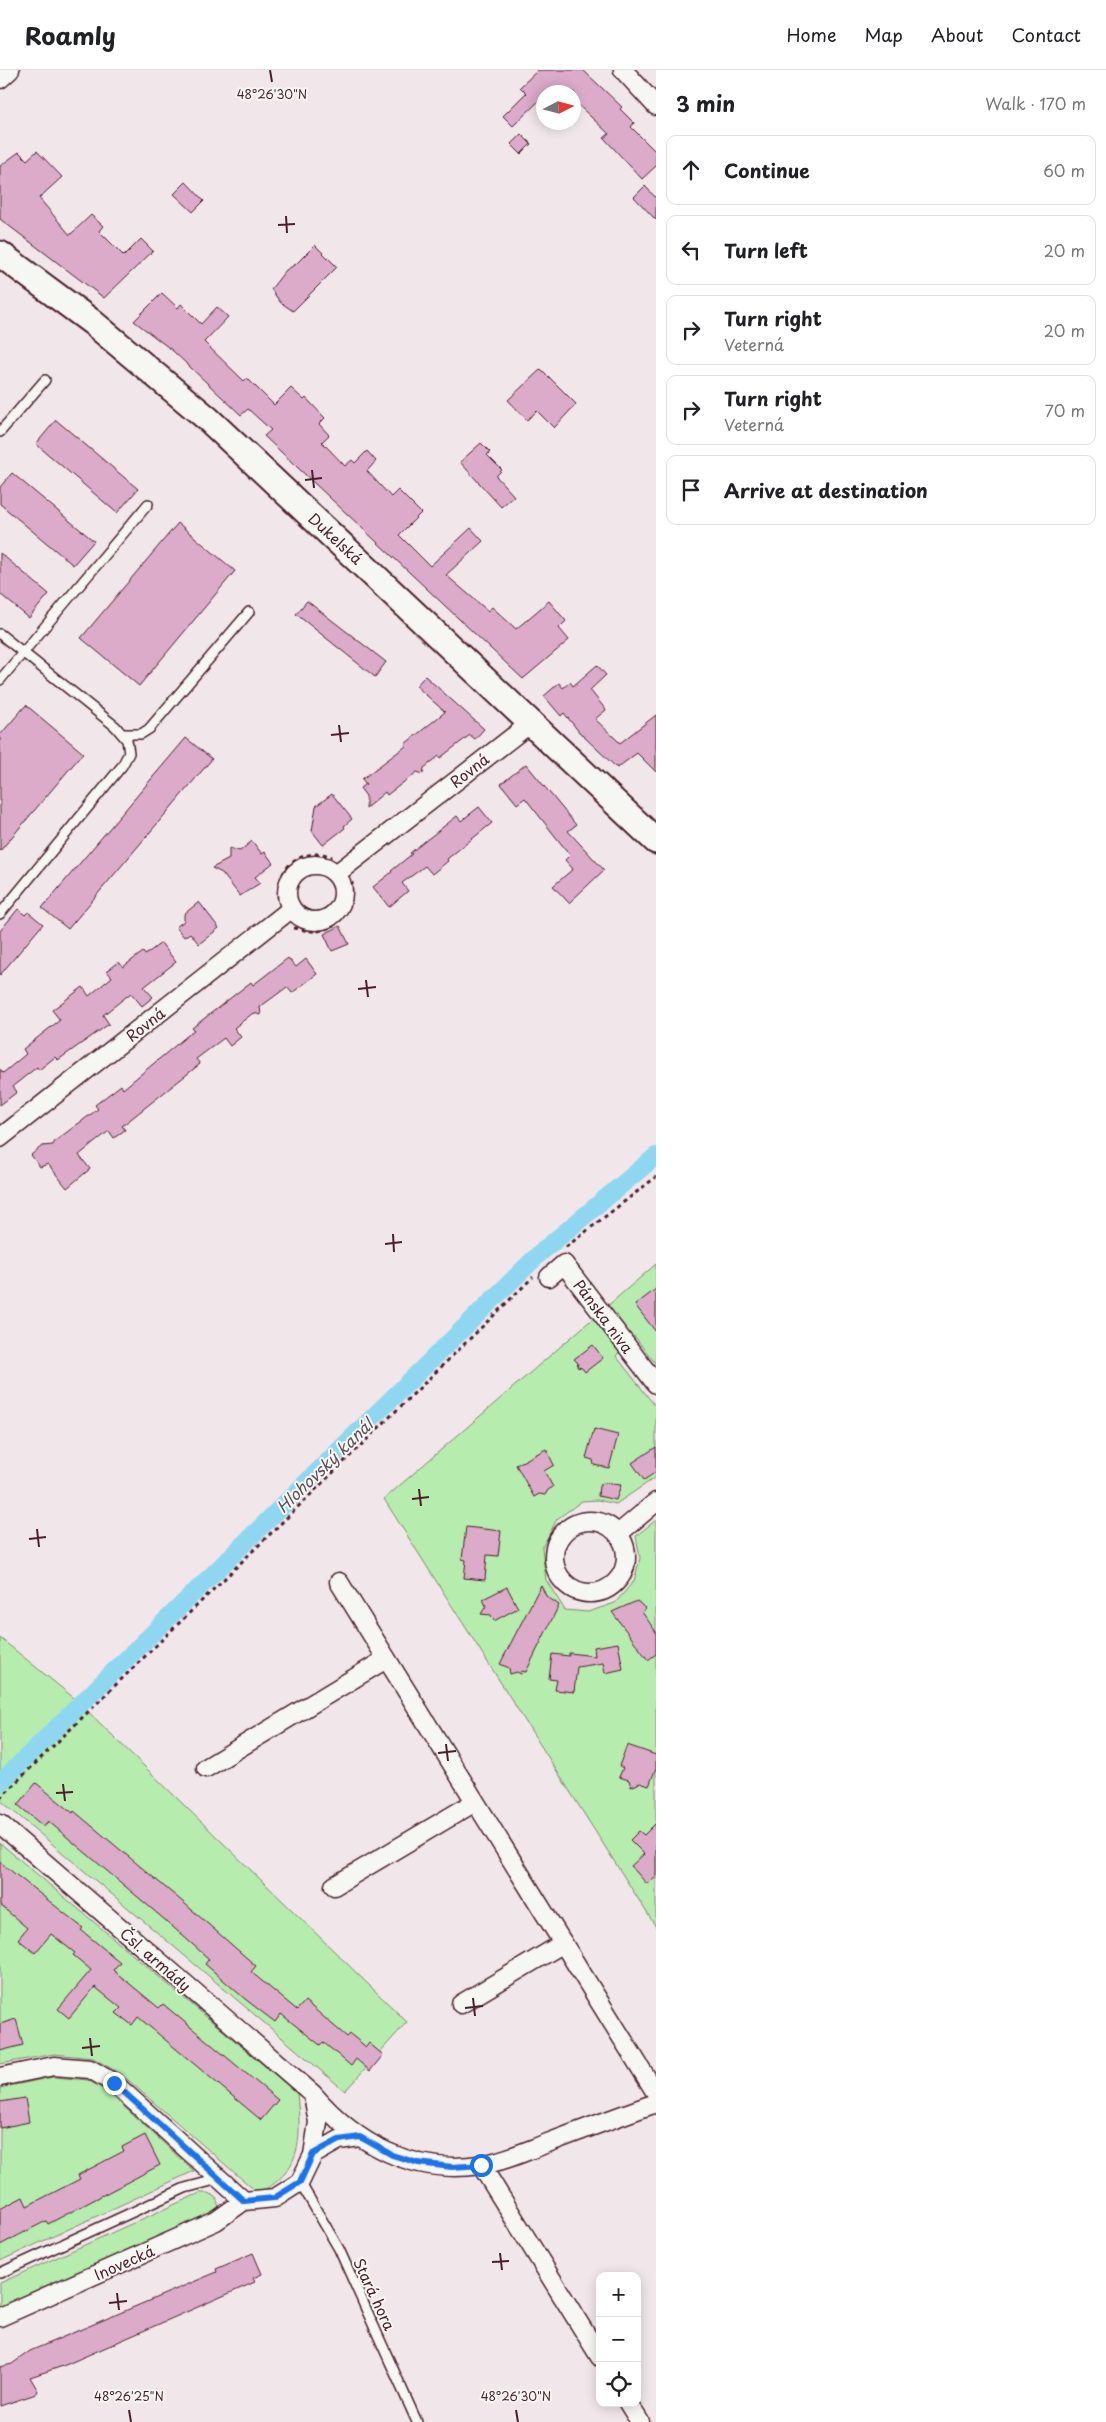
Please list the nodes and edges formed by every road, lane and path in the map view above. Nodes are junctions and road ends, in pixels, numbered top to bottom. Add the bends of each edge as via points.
1 (10, 70) edge
2 (623, 70) edge
3 (0, 79) edge
4 (656, 106) edge
5 (0, 254) edge
6 (45, 380) dead end
7 (0, 432) edge
8 (148, 504) dead end
9 (249, 612) dead end
10 (0, 634) edge
11 (22, 652) junction
12 (0, 680) edge
13 (532, 722) junction
14 (122, 734) junction
15 (656, 841) edge
16 (336, 874) junction
17 (291, 909) junction
18 (0, 914) edge
19 (0, 1138) edge
20 (656, 1177) edge
21 (561, 1251) dead end
22 (544, 1274) joint
23 (656, 1384) edge
24 (656, 1502) edge
25 (618, 1534) junction
26 (339, 1582) dead end
27 (386, 1659) junction
28 (206, 1768) dead end
29 (0, 1798) edge
30 (475, 1802) junction
31 (0, 1824) edge
32 (334, 1886) dead end
33 (562, 1944) junction
34 (461, 2004) dead end
35 (0, 2078) edge
36 (656, 2093) edge
37 (313, 2094) junction
38 (656, 2103) edge
39 (360, 2137) junction
40 (313, 2154) junction
41 (481, 2165) junction
42 (219, 2179) junction
43 (300, 2182) junction
44 (244, 2201) junction
45 (0, 2272) edge
46 (0, 2317) edge
47 (596, 2351) edge
48 (631, 2407) edge
49 (417, 2422) edge
50 (640, 2422) edge

1 - 3 street
2 - 4 street
5 - 13 main road, Dukelská via 92,322 208,419
6 - 7 lane
8 - 11 lane
9 - 14 lane via 149,729 141,734
10 - 11 lane
11 - 12 lane
11 - 14 lane
13 - 15 main road, Dukelská
13 - 16 street, Rovná
14 - 18 lane via 127,740 129,753 122,766
16 - 17 street via 328,868 310,864 293,874 286,891
16 - 17 street via 341,882 342,900 332,916 324,920 305,920
17 - 19 street, Rovná
20 - 21 path
22 - 23 street, Pánska niva via 564,1264
22 - 29 path
24 - 25 street
25 - 25 street via 599,1522 588,1521 567,1530 560,1538 555,1560 564,1582 574,1589 592,1593 609,1588 624,1569 624,1545
26 - 27 street
27 - 28 street
27 - 30 street
30 - 32 street
30 - 33 street
31 - 37 street, Čsl. armády
33 - 34 street
33 - 36 street
35 - 42 street via 54,2066 90,2069 114,2083
37 - 39 street, Čsl. armády via 334,2119
37 - 40 street via 318,2122
38 - 41 street, Čsl. armády
39 - 40 street via 339,2140
39 - 41 street, Čsl. armády via 392,2155 418,2163 452,2167
40 - 43 street
41 - 47 street
42 - 44 street
42 - 45 lane via 185,2188
43 - 44 street via 274,2198
43 - 49 lane, Stará hora via 343,2257
44 - 46 street, Inovecká via 216,2221
48 - 50 street

